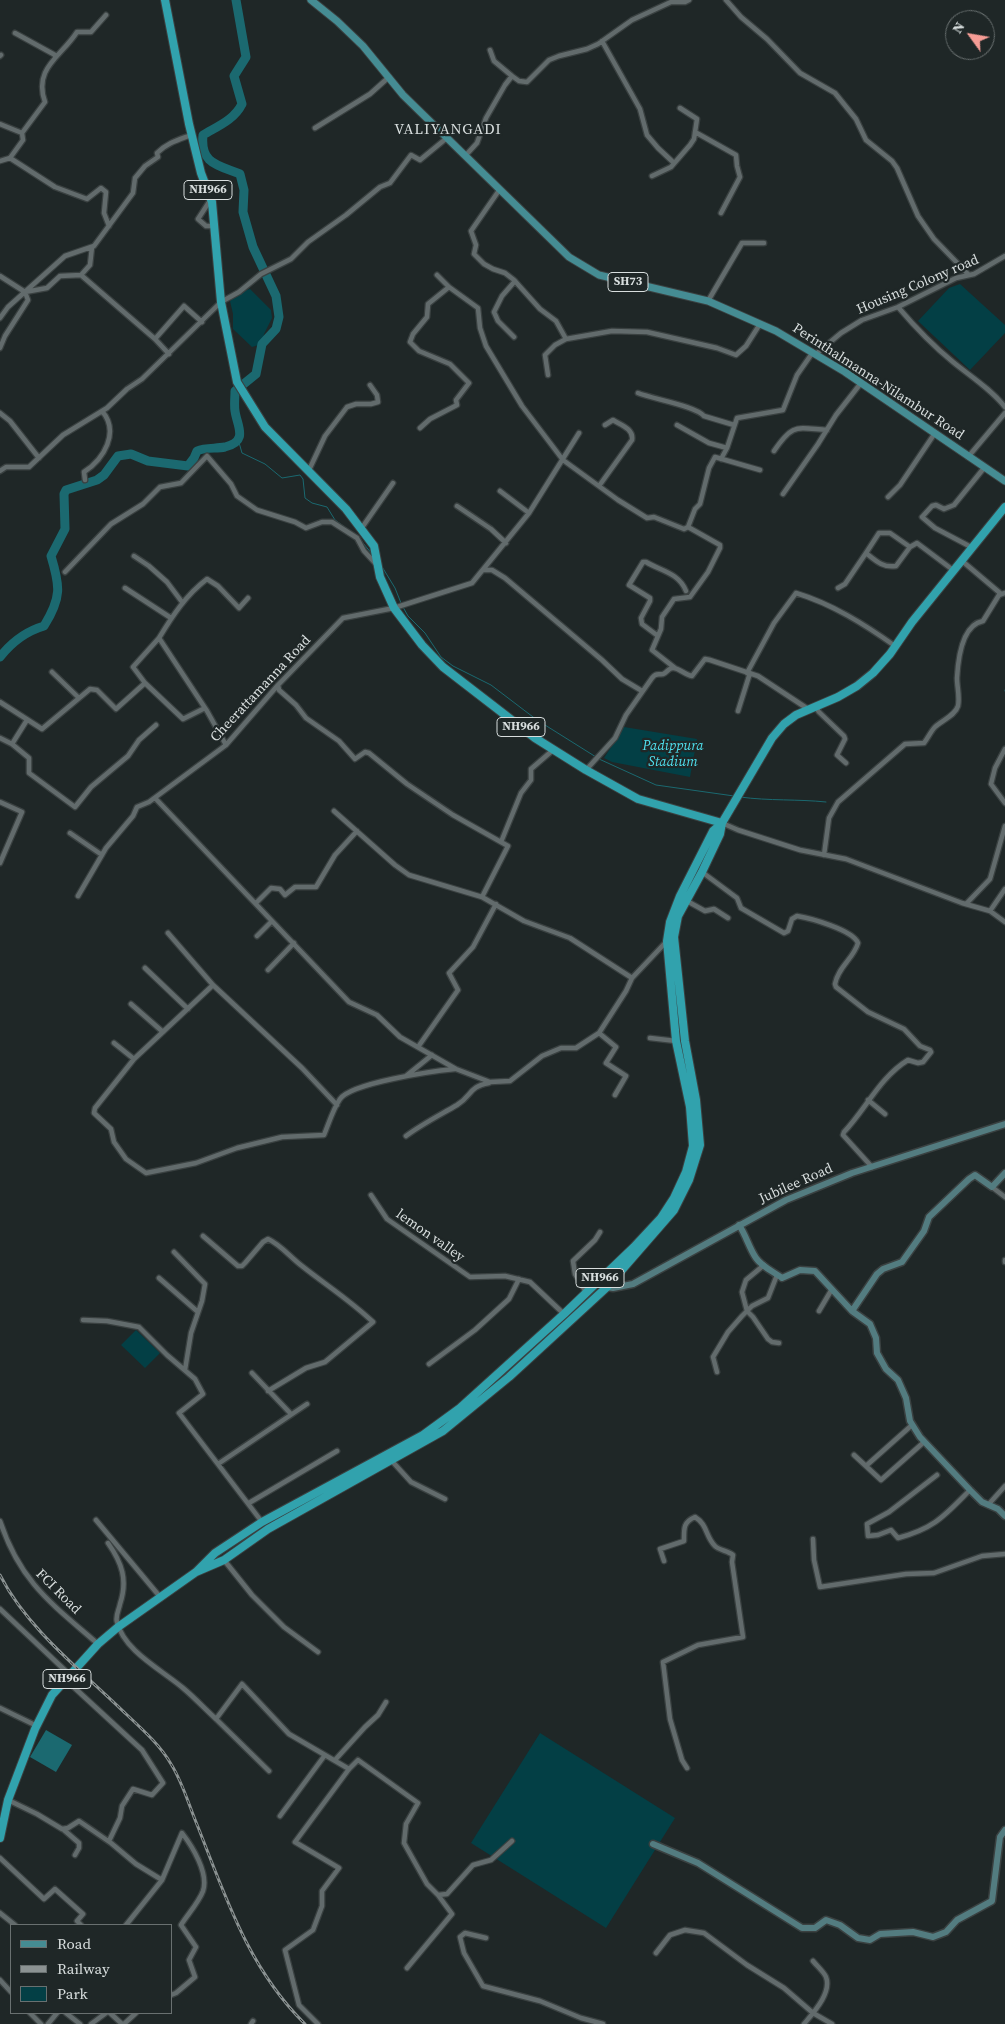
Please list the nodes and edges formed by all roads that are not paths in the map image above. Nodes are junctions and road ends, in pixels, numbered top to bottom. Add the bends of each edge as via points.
1 (164, 0) edge
2 (311, 0) edge
3 (689, 0) edge
4 (726, 0) edge
5 (670, 1) edge
6 (106, 15) dead end
7 (15, 33) dead end
8 (602, 41) junction
9 (490, 50) dead end
10 (55, 58) junction
11 (512, 76) junction
12 (388, 77) junction
13 (680, 108) dead end
14 (0, 124) edge
15 (315, 128) dead end
16 (696, 132) junction
17 (22, 133) junction
18 (191, 135) junction
19 (448, 137) junction
20 (466, 155) junction
21 (10, 158) junction
22 (0, 161) edge
23 (674, 162) junction
24 (652, 176) dead end
25 (500, 189) junction
26 (211, 199) junction
27 (721, 213) dead end
28 (109, 226) junction
29 (215, 226) junction
30 (764, 243) dead end
31 (92, 247) junction
32 (1005, 256) edge
33 (968, 274) junction
34 (81, 275) junction
35 (0, 276) edge
36 (437, 276) dead end
37 (515, 281) junction
38 (449, 287) junction
39 (25, 292) junction
40 (708, 301) junction
41 (221, 302) junction
42 (898, 307) junction
43 (0, 318) edge
44 (202, 322) junction
45 (760, 324) junction
46 (514, 336) dead end
47 (155, 339) junction
48 (566, 339) junction
49 (0, 348) edge
50 (814, 353) junction
51 (169, 354) junction
52 (548, 375) dead end
53 (862, 383) junction
54 (370, 385) dead end
55 (638, 393) dead end
56 (1005, 407) edge
57 (102, 411) junction
58 (1005, 412) edge
59 (0, 413) edge
60 (605, 425) dead end
61 (677, 425) dead end
62 (734, 426) junction
63 (420, 428) dead end
64 (827, 430) junction
65 (579, 433) dead end
66 (935, 433) junction
67 (727, 448) junction
68 (774, 451) dead end
69 (968, 456) junction
70 (39, 458) junction
71 (721, 459) junction
72 (563, 460) junction
73 (984, 468) junction
74 (309, 470) junction
75 (760, 470) dead end
76 (0, 471) edge
77 (1004, 478) edge
78 (85, 480) dead end
79 (393, 483) dead end
80 (600, 486) junction
81 (500, 491) dead end
82 (783, 494) dead end
83 (888, 497) dead end
84 (457, 506) dead end
85 (1005, 507) edge
86 (529, 513) junction
87 (688, 527) junction
88 (361, 528) junction
89 (506, 543) junction
90 (910, 547) junction
91 (971, 547) junction
92 (866, 553) junction
93 (134, 556) dead end
94 (962, 560) junction
95 (378, 562) junction
96 (484, 570) junction
97 (953, 570) junction
98 (65, 572) dead end
99 (125, 588) dead end
100 (838, 588) dead end
101 (686, 591) dead end
102 (1003, 593) edge
103 (248, 598) dead end
104 (182, 602) junction
105 (400, 606) junction
106 (171, 618) junction
107 (658, 636) junction
108 (159, 638) junction
109 (895, 646) junction
110 (675, 668) junction
111 (52, 672) dead end
112 (748, 673) junction
113 (146, 683) junction
114 (278, 685) junction
115 (642, 691) junction
116 (79, 698) junction
117 (0, 702) edge
118 (811, 707) junction
119 (205, 708) junction
120 (738, 711) dead end
121 (27, 720) junction
122 (156, 725) dead end
123 (0, 738) edge
124 (12, 744) junction
125 (226, 745) junction
126 (1005, 748) edge
127 (553, 750) junction
128 (846, 763) dead end
129 (586, 770) junction
130 (155, 798) junction
131 (0, 802) edge
132 (1005, 803) edge
133 (334, 811) dead end
134 (722, 823) junction
135 (1005, 826) edge
136 (357, 831) junction
137 (70, 833) dead end
138 (501, 842) junction
139 (102, 855) junction
140 (824, 855) junction
141 (0, 862) edge
142 (702, 872) junction
143 (1005, 889) edge
144 (78, 896) dead end
145 (482, 897) junction
146 (687, 901) junction
147 (256, 904) junction
148 (496, 904) junction
149 (966, 904) junction
150 (990, 911) junction
151 (676, 914) junction
152 (728, 918) dead end
153 (272, 921) junction
154 (1005, 922) edge
155 (168, 933) dead end
156 (257, 936) dead end
157 (667, 941) junction
158 (294, 943) junction
159 (145, 968) dead end
160 (268, 970) dead end
161 (632, 978) junction
162 (213, 985) junction
163 (131, 1004) dead end
164 (188, 1009) junction
165 (163, 1032) junction
166 (599, 1033) junction
167 (650, 1038) dead end
168 (676, 1041) junction
169 (114, 1043) dead end
170 (418, 1047) junction
171 (432, 1055) junction
172 (134, 1059) junction
173 (456, 1069) junction
174 (405, 1077) junction
175 (490, 1082) junction
176 (614, 1095) dead end
177 (868, 1100) junction
178 (337, 1105) junction
179 (885, 1114) dead end
180 (1005, 1124) edge
181 (406, 1136) dead end
182 (872, 1167) junction
183 (1005, 1173) edge
184 (992, 1187) junction
185 (371, 1195) dead end
186 (1005, 1197) edge
187 (738, 1225) junction
188 (600, 1232) dead end
189 (203, 1236) dead end
190 (174, 1252) dead end
191 (764, 1265) junction
192 (777, 1275) junction
193 (159, 1278) dead end
194 (519, 1279) junction
195 (600, 1279) junction
196 (607, 1287) junction
197 (832, 1289) junction
198 (586, 1292) junction
199 (747, 1311) junction
200 (819, 1311) dead end
201 (852, 1311) junction
202 (198, 1312) junction
203 (564, 1314) junction
204 (83, 1320) dead end
205 (779, 1344) dead end
206 (429, 1364) dead end
207 (185, 1370) junction
208 (718, 1372) dead end
209 (252, 1373) dead end
210 (268, 1391) junction
211 (307, 1404) dead end
212 (291, 1414) junction
213 (912, 1425) junction
214 (924, 1442) junction
215 (337, 1451) dead end
216 (854, 1455) dead end
217 (391, 1460) junction
218 (218, 1464) junction
219 (867, 1465) junction
220 (936, 1475) dead end
221 (1005, 1486) edge
222 (970, 1490) junction
223 (445, 1499) dead end
224 (249, 1503) junction
225 (988, 1504) junction
226 (1005, 1516) edge
227 (96, 1520) dead end
228 (0, 1521) edge
229 (262, 1522) junction
230 (813, 1539) dead end
231 (108, 1543) dead end
232 (1005, 1554) edge
233 (224, 1560) junction
234 (664, 1561) dead end
235 (196, 1572) junction
236 (161, 1598) junction
237 (0, 1609) edge
238 (118, 1627) junction
239 (98, 1644) junction
240 (318, 1652) dead end
241 (68, 1677) junction
242 (386, 1702) dead end
243 (0, 1708) edge
244 (216, 1720) junction
245 (37, 1726) junction
246 (325, 1755) junction
247 (335, 1760) junction
248 (687, 1768) dead end
249 (349, 1769) junction
250 (269, 1771) dead end
251 (8, 1800) junction
252 (280, 1816) dead end
253 (64, 1830) junction
254 (1005, 1830) edge
255 (1, 1835) edge
256 (108, 1841) junction
257 (512, 1842) dead end
258 (653, 1844) dead end
259 (75, 1855) dead end
260 (0, 1858) edge
261 (162, 1880) junction
262 (438, 1895) junction
263 (0, 1913) edge
264 (14, 1924) edge
265 (80, 1924) edge
266 (127, 1924) edge
267 (486, 1938) dead end
268 (656, 1953) dead end
269 (813, 1961) dead end
270 (408, 1968) dead end
271 (0, 1980) edge
272 (10, 1991) edge
273 (172, 1994) edge
274 (813, 2013) junction
275 (31, 2014) edge
276 (56, 2014) edge
277 (67, 2014) edge
278 (105, 2014) edge
279 (111, 2014) edge
280 (135, 2014) edge
281 (41, 2024) edge
282 (48, 2024) edge
283 (80, 2024) edge
284 (90, 2024) edge
285 (123, 2024) edge
286 (318, 2024) edge
287 (603, 2024) edge
288 (804, 2024) edge
289 (832, 2024) edge

1 - 18 highway, NH966
2 - 12 main road, Perinthalmanna-Nilambur Road / SH73 via 357,40
3 - 5 street
4 - 33 street via 800,73 835,93 856,119 866,140 897,168 918,216 934,239
5 - 8 street via 632,20
6 - 10 street via 90,32 77,32
7 - 10 street via 45,48
8 - 11 street via 549,60 527,82
8 - 23 street via 640,109 647,135
9 - 11 street via 494,61
10 - 17 street via 42,77 45,102
11 - 20 street via 486,118 477,143
12 - 15 street via 370,94
12 - 19 main road, Perinthalmanna-Nilambur Road / SH73
13 - 16 street via 697,119
14 - 17 street
16 - 23 street via 690,145
16 - 27 street via 736,155 740,177
17 - 21 street via 23,140
18 - 26 highway, NH966
18 - 28 street via 173,141 145,166 135,178 133,193
19 - 20 main road, Perinthalmanna-Nilambur Road / SH73
19 - 41 street via 420,160 410,155 390,184 380,188 290,259 261,274
20 - 25 main road, Perinthalmanna-Nilambur Road / SH73
21 - 22 street
21 - 28 street via 55,187 87,199 101,188 106,192 104,213
23 - 24 street
25 - 37 street via 472,229 476,245 474,254 479,261
25 - 40 main road, Perinthalmanna-Nilambur Road / SH73 via 570,257 592,272
26 - 29 highway, NH966
26 - 29 street via 198,219 206,226
28 - 31 street
29 - 41 highway, NH966
30 - 40 street via 742,243
31 - 34 street via 90,265
31 - 39 street via 65,256
32 - 33 street, Housing Colony road via 974,274
33 - 42 street, Housing Colony road
34 - 39 street via 60,276 47,288
34 - 47 street
35 - 39 street
36 - 38 street
37 - 46 street via 494,312 498,321
37 - 48 street via 540,309 556,321
38 - 63 street via 428,304 427,317 410,342 419,351 450,364 469,383 456,400 457,405
38 - 72 street via 478,308 480,328 491,355 522,406
39 - 43 street via 8,306
39 - 49 street via 28,300
40 - 45 main road, Perinthalmanna-Nilambur Road / SH73
41 - 44 street
41 - 74 highway, NH966 via 237,382 268,431
42 - 50 street, Housing Colony road via 862,320
42 - 56 street via 921,334 997,396
44 - 47 street via 184,306
44 - 51 street
45 - 48 street via 736,355 647,332 612,331
45 - 50 main road, Perinthalmanna-Nilambur Road / SH73
47 - 51 street
48 - 52 street via 545,355
50 - 53 main road, Perinthalmanna-Nilambur Road / SH73
50 - 62 street, Housing Colony road via 797,375 782,410 742,416
51 - 57 street
53 - 64 street
53 - 66 main road, Perinthalmanna-Nilambur Road / SH73
54 - 74 street via 378,402 348,407 325,436
55 - 62 street via 698,410 704,416
57 - 70 street via 63,435
57 - 78 street via 112,427 110,438 108,445 84,472
58 - 69 street
59 - 70 street
60 - 80 street via 613,420 633,435
61 - 67 street via 709,443
62 - 67 street
64 - 68 street via 793,429
64 - 82 street
65 - 72 street, Cheerattamanna Road
66 - 69 main road, Perinthalmanna-Nilambur Road / SH73
66 - 83 street
67 - 71 street
69 - 73 main road, Perinthalmanna-Nilambur Road / SH73
70 - 76 street via 29,467 6,467
71 - 75 street
71 - 87 street via 715,457 713,460 700,504
72 - 80 street
72 - 86 street, Cheerattamanna Road
73 - 77 main road, Perinthalmanna-Nilambur Road / SH73
73 - 91 street via 954,505 944,508 932,506 922,517 935,528
74 - 88 highway, NH966
79 - 88 street
80 - 87 street via 647,518 654,517 684,529
81 - 86 street
84 - 89 street
85 - 91 highway
86 - 89 street, Cheerattamanna Road
87 - 107 street via 720,548 690,597 674,599 662,617
88 - 95 highway, NH966 via 374,546
89 - 96 street, Cheerattamanna Road
90 - 92 street via 896,566 890,567 883,566
90 - 92 street via 890,533 879,533
90 - 97 street via 917,543
91 - 94 highway
92 - 100 street via 845,584
93 - 104 street via 167,582
94 - 97 highway
94 - 102 street
95 - 98 street via 364,551 357,538 332,522 306,528 257,510 237,496 208,456 181,483 160,487 143,504 111,524
95 - 105 highway, NH966 via 380,576
96 - 105 street, Cheerattamanna Road via 472,583
96 - 115 street via 492,570 505,578 614,672
97 - 109 highway
99 - 106 street
101 - 107 street via 672,573 646,562 636,573 629,585 650,598 641,618 642,624
102 - 140 street via 983,621 975,622 968,631 960,653 958,706 954,713 935,728 924,743 905,744 838,802 830,818
103 - 104 street via 239,608 207,579
104 - 106 street
105 - 114 street, Cheerattamanna Road via 343,618
105 - 127 highway, NH966 via 422,645 443,667
106 - 108 street
107 - 110 street via 652,650
108 - 113 street via 133,667
108 - 119 street
109 - 112 street via 861,622 796,593 774,624
109 - 118 highway via 873,673 857,686
110 - 112 street via 692,676 705,659
110 - 115 street via 654,675
111 - 116 street
112 - 118 street
112 - 120 street
113 - 116 street via 116,709 96,690 90,689
113 - 119 street via 183,718
114 - 125 street, Cheerattamanna Road
114 - 138 street via 306,718 339,741 355,759 369,753 407,784
115 - 129 street via 615,738
116 - 121 street via 42,729
117 - 121 street
118 - 128 street via 846,739 838,755
118 - 134 highway via 784,724 772,738
119 - 125 street
121 - 124 street
122 - 124 street via 139,740 128,756 91,787 76,807 29,773 29,758
123 - 124 street
125 - 130 street, Cheerattamanna Road
126 - 132 street via 991,784
127 - 129 highway, NH966
127 - 138 street via 531,769 531,780 521,793
129 - 134 highway, NH966 via 638,799
130 - 139 street, Cheerattamanna Road via 137,807
130 - 147 street
131 - 141 street via 22,812
133 - 136 street
134 - 140 street
134 - 142 highway, NH966
134 - 151 highway, NH966 via 714,831 680,896
135 - 149 street via 990,879
136 - 145 street via 409,875
136 - 147 street via 334,855 316,887 295,887 285,895 280,889 271,888
137 - 139 street
138 - 145 street via 508,846
139 - 144 street, Cheerattamanna Road
140 - 149 street via 846,859
142 - 146 highway, NH966
142 - 177 street via 737,898 741,908 784,933 797,916 857,939 858,946 836,977 836,987 871,1014 904,1029 920,1046 931,1052 923,1062 906,1060
143 - 150 street
145 - 148 street
146 - 151 highway, NH966
146 - 152 street via 705,911 714,909
147 - 153 street
148 - 161 street via 524,921 570,938
148 - 170 street via 473,947 449,973 458,990
149 - 150 street
150 - 154 street
151 - 157 highway, NH966
151 - 196 highway, NH966 via 674,937 700,1145 689,1180 674,1210
153 - 156 street
153 - 158 street
155 - 162 street
157 - 161 street
157 - 168 highway, NH966
158 - 160 street
158 - 170 street via 350,1002 377,1015 400,1037
159 - 164 street
161 - 166 street
162 - 164 street
162 - 178 street
163 - 165 street
164 - 165 street
165 - 172 street
166 - 175 street via 576,1048 560,1048 542,1056 510,1081
166 - 176 street via 616,1047 606,1063 626,1076
167 - 168 street
168 - 195 highway, NH966 via 691,1117 693,1146 686,1172 661,1218
169 - 172 street
170 - 171 street
171 - 173 street
171 - 174 street
172 - 178 street via 94,1113 111,1129 114,1142 126,1158 146,1173 196,1163 282,1137 324,1134
173 - 174 street
173 - 175 street
174 - 178 street via 362,1086 340,1098
175 - 181 street via 478,1084 461,1102
177 - 179 street
177 - 182 street via 843,1135
180 - 182 street, Jubilee Road
182 - 187 street, Jubilee Road via 786,1200
183 - 184 street
184 - 186 street
184 - 201 street via 975,1175 969,1179 929,1217 924,1231 902,1262 877,1274
185 - 194 street, lemon valley via 387,1219 470,1277
187 - 191 street via 754,1255
187 - 196 street, Jubilee Road via 633,1284
188 - 198 street via 573,1261 575,1274
189 - 210 street via 238,1266 242,1266 263,1242 268,1239 274,1242 373,1322 324,1362 306,1368
190 - 202 street via 205,1284
191 - 192 street
191 - 199 street via 743,1285
192 - 197 street via 785,1278 800,1270 811,1269
192 - 199 street via 768,1298
193 - 202 street
194 - 203 street, lemon valley via 530,1282
194 - 206 street via 509,1299
195 - 196 highway via 599,1286
195 - 198 highway, NH966
196 - 217 highway, NH966 via 478,1404 443,1431
197 - 200 street
197 - 201 street
198 - 203 highway, NH966
199 - 205 street via 768,1339
199 - 208 street via 715,1352
201 - 213 street via 870,1324 876,1338 877,1353 886,1369 898,1380 906,1398
202 - 207 street
203 - 229 highway, NH966 via 460,1408 423,1435
204 - 207 street via 139,1327
207 - 218 street via 204,1394 179,1413
209 - 210 street
210 - 212 street
211 - 212 street
212 - 218 street
213 - 214 street
213 - 219 street
214 - 219 street via 881,1480
214 - 222 street
215 - 224 street
216 - 219 street
217 - 223 street via 411,1482
217 - 233 highway, NH966 via 254,1537
218 - 224 street
220 - 222 street via 889,1512 868,1524 868,1536 890,1530 898,1538 920,1531 945,1516
221 - 225 street
222 - 225 street
224 - 229 street
225 - 226 street
227 - 236 street
228 - 239 street, FCI Road via 13,1555 36,1588
229 - 235 highway, NH966 via 215,1553
230 - 232 street via 820,1587 934,1573 982,1556
231 - 238 street via 124,1579 124,1593 116,1617
233 - 235 highway, NH966
233 - 240 street via 284,1627
234 - 248 street via 660,1549 684,1541 688,1520 695,1517 703,1522 716,1548 733,1555 743,1636 698,1645 663,1662 670,1719
235 - 236 highway, NH966
236 - 238 highway, NH966
237 - 241 street
238 - 239 highway, NH966
238 - 244 street via 141,1656 183,1688
239 - 241 highway, NH966
241 - 245 highway, NH966 via 52,1695
241 - 256 street via 142,1750 163,1783 152,1795 133,1789 122,1806 120,1818
242 - 247 street via 378,1716
243 - 245 street
244 - 246 street via 242,1684 289,1734
244 - 250 street
245 - 251 highway, NH966
246 - 247 street
246 - 252 street
247 - 249 street
249 - 262 street via 358,1760 418,1803 406,1824 404,1843 427,1884
249 - 286 street via 295,1842 339,1868 322,1891 322,1906 314,1930 285,1950 299,2005
251 - 253 street
251 - 255 highway, NH966
253 - 256 street via 79,1821
253 - 259 street via 79,1843
254 - 258 street via 1000,1837 992,1901 934,1937 913,1932 880,1934 870,1940 858,1938 840,1925 826,1920 815,1928 802,1928 698,1863
256 - 261 street
257 - 262 street via 491,1860 473,1866 447,1894
260 - 265 street via 44,1899 54,1890 83,1914 77,1921
261 - 266 street
261 - 273 street via 182,1833 202,1866 203,1890 181,1925 196,1947 189,1960 195,1977
262 - 270 street via 452,1914
263 - 264 street
267 - 287 street via 465,1933 460,1937 464,1953 482,1986 540,2001
268 - 274 street via 670,1935 685,1930 704,1932 784,1988
269 - 274 street via 826,1976 828,1988
271 - 272 street
274 - 288 street
274 - 289 street
275 - 281 street
276 - 282 street
277 - 283 street
278 - 284 street
279 - 285 street
280 - 285 street

